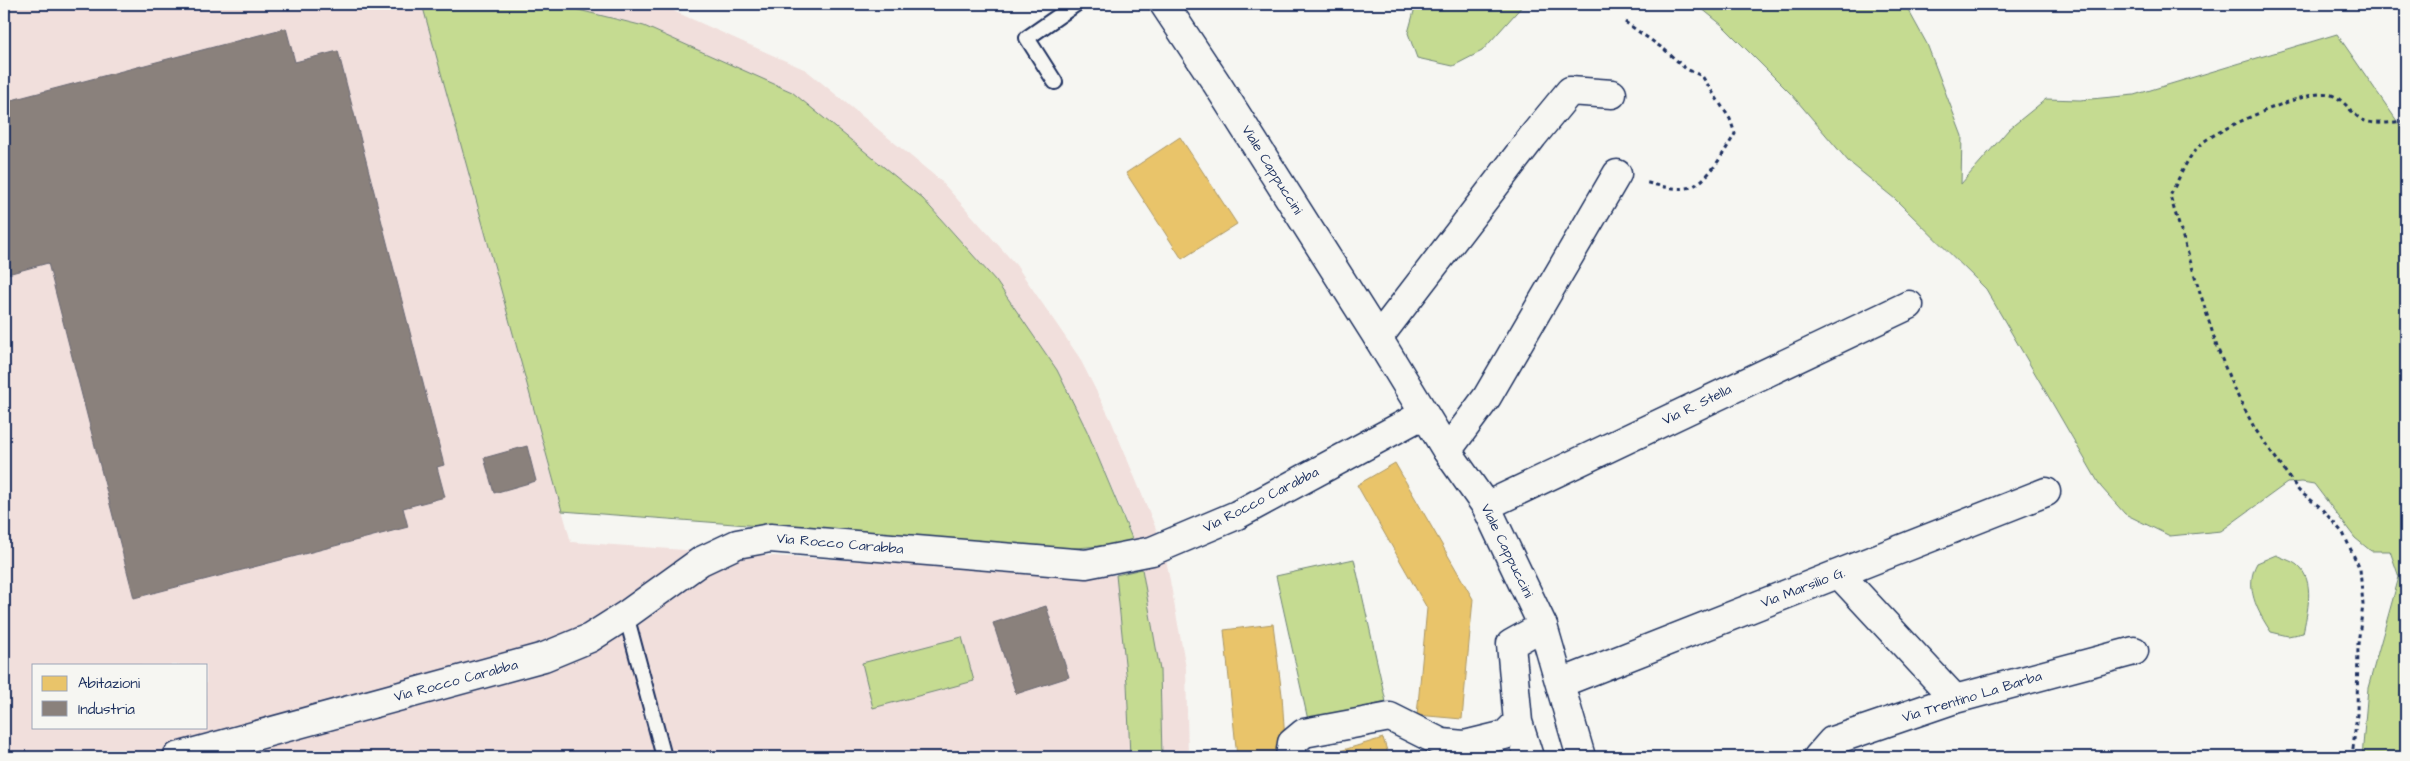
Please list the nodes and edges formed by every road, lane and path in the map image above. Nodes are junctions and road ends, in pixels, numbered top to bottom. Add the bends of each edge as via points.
1 (1076, 4) edge
2 (1164, 4) edge
3 (1625, 22) dead end
4 (1055, 82) dead end
5 (1612, 94) dead end
6 (2406, 121) edge
7 (1617, 174) joint
8 (1909, 305) dead end
9 (1378, 338) junction
10 (1424, 414) junction
11 (1447, 450) junction
12 (2046, 492) dead end
13 (1486, 506) junction
14 (1838, 574) junction
15 (626, 615) junction
16 (1543, 626) junction
17 (2134, 650) dead end
18 (1561, 683) junction
19 (1955, 699) junction
20 (1518, 722) junction
21 (1444, 750) edge
22 (177, 757) edge
23 (664, 757) edge
24 (1290, 757) edge
25 (1529, 757) edge
26 (1581, 757) edge
27 (1818, 757) edge
28 (2352, 757) edge

1 - 4 lane via 1028,38
2 - 9 street, Viale Cappuccini
3 - 7 path via 1686,68 1702,76 1730,119 1735,134 1700,183 1687,188 1659,185
5 - 9 street via 1570,91
6 - 28 path via 2377,124 2359,118 2344,102 2327,93 2303,97 2263,110 2202,143 2170,196 2237,396 2254,429 2299,491 2320,507 2342,533 2360,569 2363,605
7 - 11 street via 1487,397
8 - 13 street, Via R. Stella
9 - 10 street, Viale Cappuccini
10 - 11 street, Viale Cappuccini
10 - 15 street, Via Rocco Carabba via 1237,516 1152,551 1086,564 770,538 737,544 701,561
11 - 13 street, Viale Cappuccini
12 - 14 street, Via Marsilio G.
13 - 16 street, Viale Cappuccini
14 - 18 street, Via Marsilio G.
14 - 19 street
15 - 22 street, Via Rocco Carabba via 590,638 544,657
15 - 23 lane
16 - 18 street, Viale Cappuccini
16 - 20 street via 1511,644
17 - 19 street, Via Trentino La Barba
18 - 26 street, Viale Cappuccini
19 - 27 street, Via Trentino La Barba via 1832,741
20 - 21 street via 1505,735
20 - 25 street
21 - 24 street via 1390,717 1304,733 1292,743

